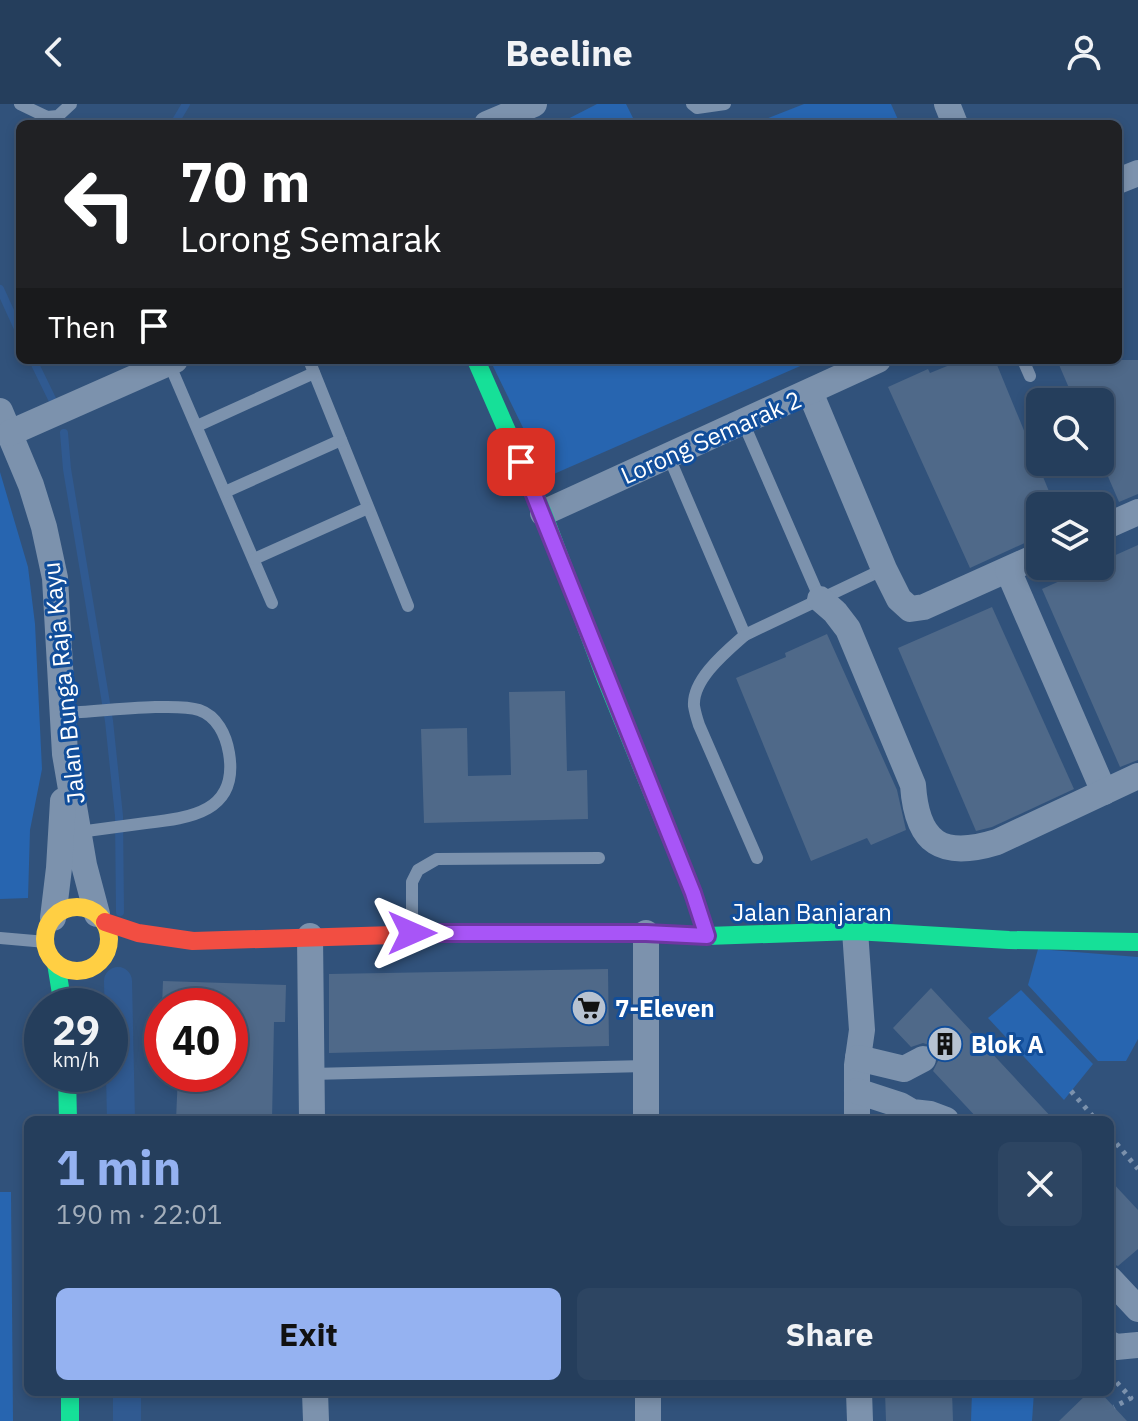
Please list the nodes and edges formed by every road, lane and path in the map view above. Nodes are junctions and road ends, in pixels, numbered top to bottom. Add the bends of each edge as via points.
1 (20, 104) edge
2 (71, 104) edge
3 (534, 104) edge
4 (692, 104) edge
5 (725, 104) edge
6 (496, 120) edge
7 (166, 364) edge
8 (173, 364) edge
9 (311, 364) edge
10 (478, 364) edge
11 (870, 364) edge
12 (1025, 364) edge
13 (314, 373) junction
14 (1030, 376) dead end
15 (810, 392) junction
16 (5, 422) edge
17 (743, 422) junction
18 (197, 426) junction
19 (341, 440) junction
20 (669, 457) junction
21 (225, 492) junction
22 (368, 508) junction
23 (1138, 512) edge
24 (543, 513) junction
25 (1114, 523) edge
26 (254, 559) junction
27 (1026, 562) edge
28 (884, 569) junction
29 (1008, 570) junction
30 (820, 599) junction
31 (272, 603) dead end
32 (408, 606) dead end
33 (745, 635) junction
34 (64, 713) junction
35 (65, 754) junction
36 (1138, 776) edge
37 (1104, 792) junction
38 (79, 832) junction
39 (599, 858) dead end
40 (757, 858) dead end
41 (101, 918) junction
42 (49, 930) junction
43 (855, 931) junction
44 (412, 933) junction
45 (646, 933) junction
46 (310, 936) junction
47 (707, 936) junction
48 (0, 938) edge
49 (193, 941) junction
50 (1138, 942) edge
51 (56, 963) junction
52 (96, 964) junction
53 (60, 988) edge
54 (84, 988) edge
55 (858, 1058) junction
56 (923, 1059) dead end
57 (646, 1066) junction
58 (311, 1074) junction
59 (857, 1091) junction
60 (1071, 1091) dead end
61 (68, 1092) edge
62 (68, 1116) edge
63 (312, 1116) edge
64 (646, 1116) edge
65 (857, 1116) edge
66 (935, 1116) edge
67 (1093, 1116) edge
68 (1114, 1141) edge
69 (1138, 1169) edge
70 (1114, 1283) edge
71 (1138, 1309) edge
72 (1138, 1345) edge
73 (1114, 1346) edge
74 (1114, 1381) edge
75 (70, 1396) edge
76 (315, 1396) edge
77 (648, 1396) edge
78 (859, 1396) edge
79 (1114, 1407) dead end
80 (70, 1421) edge
81 (316, 1421) edge
82 (648, 1421) edge
83 (860, 1421) edge

1 - 2 lane via 47,117 58,116
3 - 6 street
4 - 5 lane
7 - 16 street
8 - 18 lane
9 - 13 lane
10 - 24 street
11 - 15 street, Lorong Semarak 2
12 - 14 lane
13 - 18 lane
13 - 19 lane
15 - 17 street, Lorong Semarak 2
15 - 28 street
16 - 34 street, Jalan Bunga Raja Kayu via 44,527 55,578
17 - 20 street, Lorong Semarak 2
17 - 30 lane
18 - 21 lane
19 - 21 lane
19 - 22 lane
20 - 24 street, Lorong Semarak 2
20 - 33 lane
21 - 26 lane
22 - 26 lane
22 - 32 lane
23 - 25 street
24 - 47 street
26 - 31 lane
27 - 29 street
28 - 29 street via 910,609
28 - 30 lane
29 - 37 street
30 - 33 lane
30 - 37 street via 848,629 913,785 920,825 935,841 953,850 997,842
33 - 40 lane via 704,678 694,705
34 - 35 street, Jalan Bunga Raja Kayu
34 - 38 lane via 198,709 214,718 229,752 227,786 218,802 201,813
35 - 38 street, Jalan Bunga Raja Kayu
35 - 42 street via 59,868
36 - 37 street
38 - 41 street, Jalan Bunga Raja Kayu via 89,891
39 - 44 lane via 437,859 418,870 412,882
41 - 42 street via 79,907 61,912
41 - 49 street, Jalan Banjaran via 138,933
41 - 52 street via 109,942
42 - 48 lane
42 - 51 street via 47,950
43 - 47 street, Jalan Banjaran
43 - 50 street, Jalan Banjaran
43 - 55 street via 862,1030
44 - 45 street, Jalan Banjaran
44 - 46 street, Jalan Banjaran
45 - 47 street, Jalan Banjaran
45 - 57 street
46 - 49 street, Jalan Banjaran
46 - 58 street
49 - 52 street via 130,950
51 - 52 street via 73,970
51 - 53 street
52 - 54 street
55 - 56 street via 904,1069
55 - 59 street
57 - 58 lane
57 - 64 street
58 - 63 street
59 - 65 street
59 - 66 street
60 - 67 path
61 - 62 street
68 - 69 path
70 - 71 street
72 - 73 street
74 - 79 path via 1131,1398
75 - 80 street
76 - 81 street
77 - 82 street
78 - 83 street

